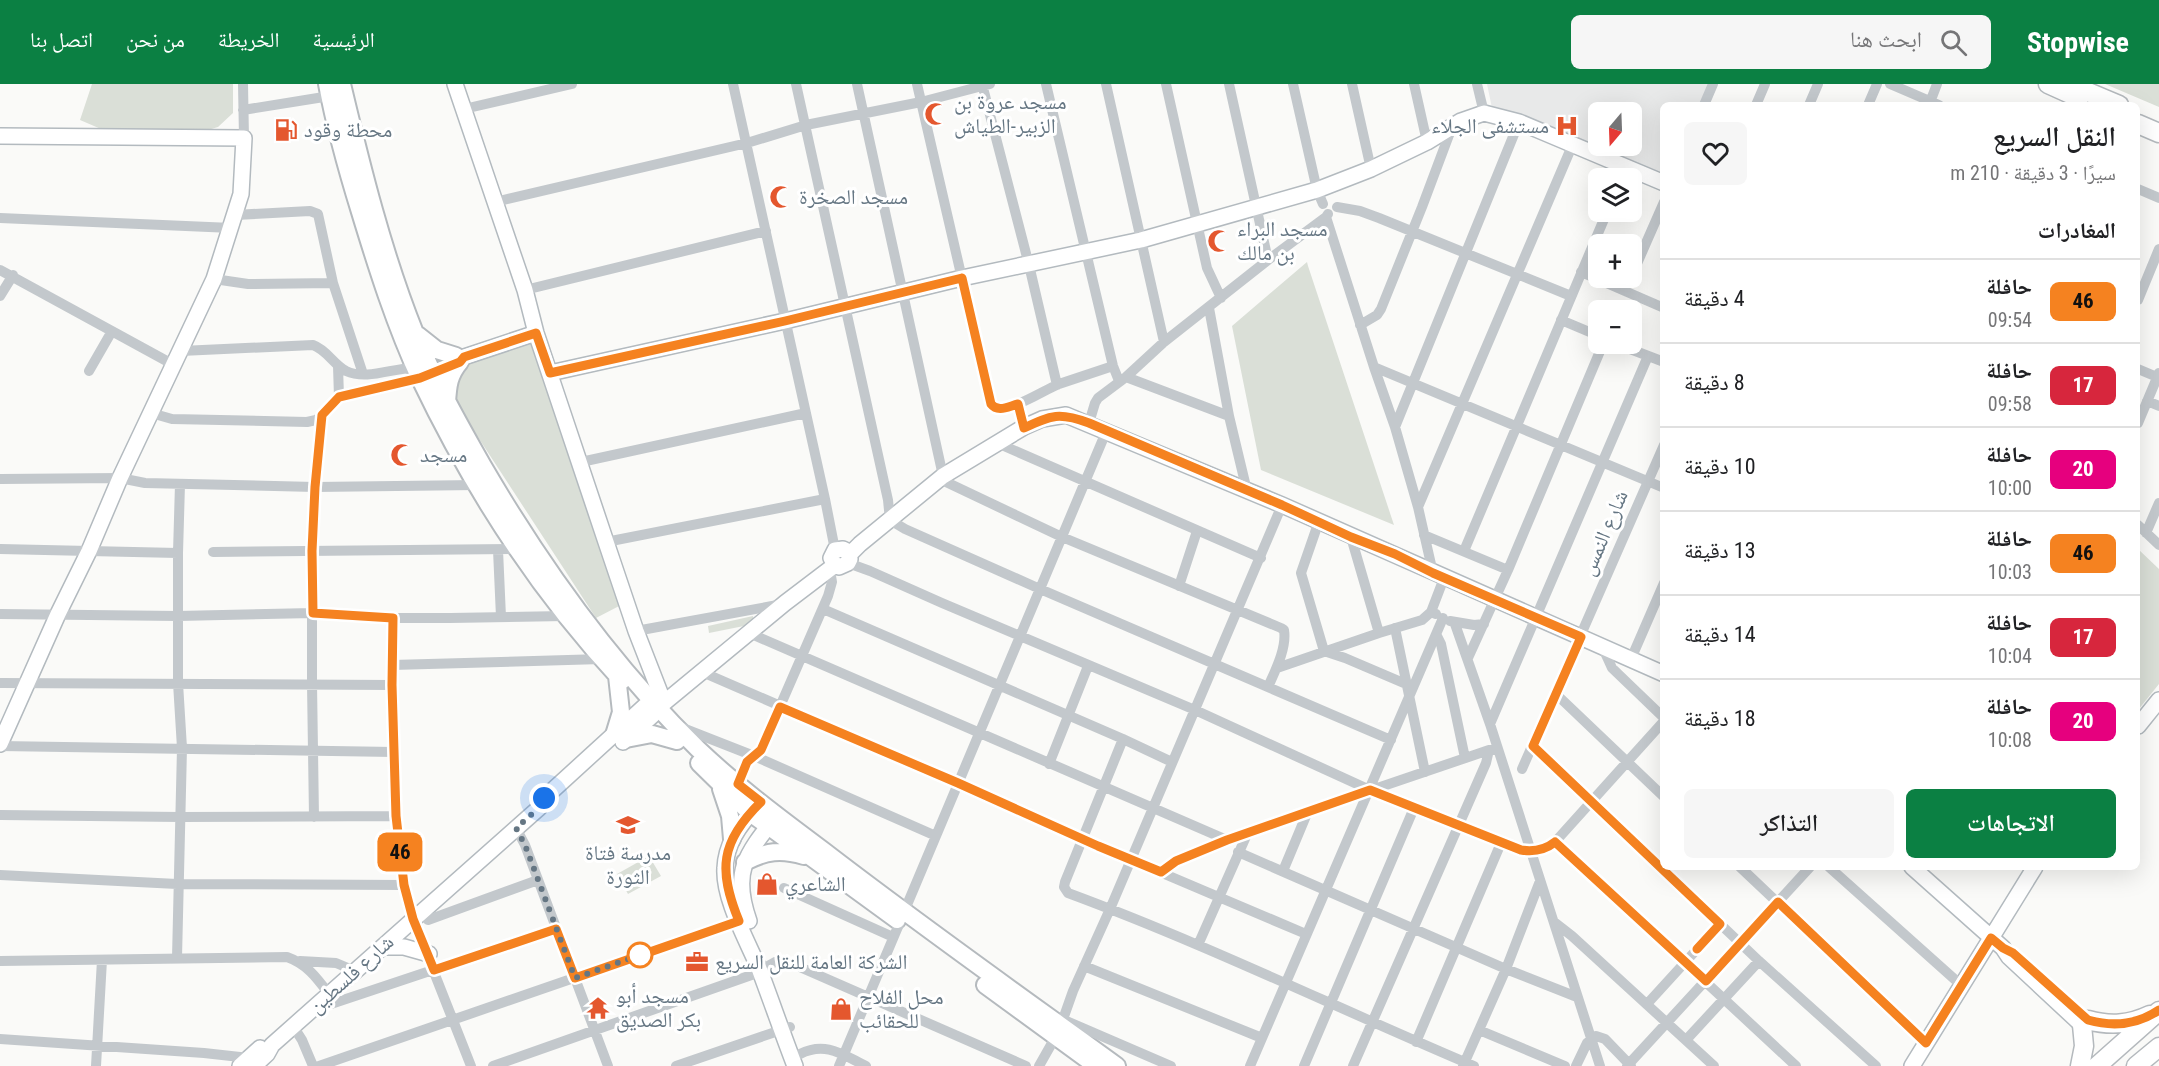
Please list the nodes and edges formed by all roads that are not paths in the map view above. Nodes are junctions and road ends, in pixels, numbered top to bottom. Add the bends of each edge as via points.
1 (243, 84) edge
2 (342, 84) edge
3 (455, 84) edge
4 (572, 84) edge
5 (733, 84) edge
6 (796, 84) edge
7 (857, 84) edge
8 (917, 84) edge
9 (1046, 84) edge
10 (1106, 84) edge
11 (1167, 84) edge
12 (1228, 84) edge
13 (1293, 84) edge
14 (1352, 84) edge
15 (1414, 84) edge
16 (1478, 84) edge
17 (1713, 84) edge
18 (1765, 84) edge
19 (1818, 84) edge
20 (1877, 84) edge
21 (1890, 84) edge
22 (1937, 84) edge
23 (2048, 84) edge
24 (2069, 84) edge
25 (985, 85) edge
26 (328, 90) edge
27 (921, 102) junction
28 (1705, 102) edge
29 (1757, 102) edge
30 (1810, 102) edge
31 (1869, 102) edge
32 (1928, 102) edge
33 (1932, 102) edge
34 (2101, 102) edge
35 (2103, 102) edge
36 (464, 109) junction
37 (243, 110) junction
38 (863, 113) junction
39 (1484, 113) junction
40 (2140, 114) edge
41 (1519, 122) junction
42 (2159, 122) edge
43 (806, 125) junction
44 (2140, 125) edge
45 (1452, 126) junction
46 (2159, 133) edge
47 (0, 136) edge
48 (244, 138) junction
49 (1427, 142) junction
50 (747, 143) junction
51 (1572, 146) junction
52 (1614, 168) edge
53 (1371, 169) junction
54 (1642, 178) edge
55 (1660, 182) edge
56 (2140, 190) edge
57 (2159, 198) edge
58 (495, 202) junction
59 (1257, 206) junction
60 (1326, 206) junction
61 (1660, 211) edge
62 (0, 218) edge
63 (234, 221) junction
64 (1198, 222) junction
65 (1603, 222) edge
66 (766, 231) junction
67 (1412, 233) junction
68 (1141, 240) junction
69 (2159, 249) edge
70 (1642, 251) edge
71 (1086, 253) junction
72 (1466, 254) junction
73 (1268, 260) junction
74 (1029, 265) junction
75 (0, 270) edge
76 (1581, 272) junction
77 (1517, 273) junction
78 (13, 275) junction
79 (962, 278) junction
80 (214, 279) junction
81 (333, 284) junction
82 (1626, 288) edge
83 (525, 290) junction
84 (1625, 291) junction
85 (903, 292) junction
86 (2140, 295) edge
87 (0, 296) edge
88 (1571, 296) junction
89 (1221, 298) junction
90 (1660, 306) edge
91 (846, 307) junction
92 (1209, 308) junction
93 (1561, 320) junction
94 (785, 321) junction
95 (1360, 325) junction
96 (112, 331) junction
97 (1588, 331) edge
98 (415, 332) junction
99 (536, 333) junction
100 (1164, 342) junction
101 (1599, 354) edge
102 (1642, 354) edge
103 (1648, 356) junction
104 (178, 358) junction
105 (460, 358) junction
106 (1660, 360) edge
107 (338, 366) junction
108 (1113, 366) junction
109 (1374, 367) junction
110 (2140, 370) edge
111 (89, 371) dead end
112 (424, 371) junction
113 (383, 372) junction
114 (550, 373) junction
115 (363, 374) junction
116 (2158, 375) edge
117 (1123, 379) junction
118 (1413, 384) junction
119 (1057, 385) junction
120 (385, 387) junction
121 (339, 397) junction
122 (2147, 401) junction
123 (447, 404) junction
124 (1018, 404) junction
125 (1463, 404) junction
126 (2159, 406) edge
127 (151, 413) junction
128 (806, 413) junction
129 (322, 415) junction
130 (1229, 416) junction
131 (2140, 418) edge
132 (1089, 423) junction
133 (1516, 426) junction
134 (1395, 427) junction
135 (1024, 428) junction
136 (1106, 432) junction
137 (997, 443) junction
138 (1560, 444) junction
139 (1660, 454) edge
140 (580, 462) junction
141 (1603, 463) junction
142 (943, 476) junction
143 (120, 478) junction
144 (0, 479) edge
145 (1648, 481) junction
146 (1085, 482) junction
147 (180, 484) junction
148 (477, 485) junction
149 (1660, 486) edge
150 (315, 487) junction
151 (1247, 490) junction
152 (825, 499) junction
153 (2159, 503) edge
154 (1282, 505) junction
155 (1418, 507) junction
156 (891, 520) junction
157 (1319, 521) junction
158 (2140, 527) edge
159 (1197, 531) junction
160 (2146, 534) junction
161 (1424, 535) junction
162 (1062, 537) junction
163 (1351, 537) junction
164 (606, 542) junction
165 (2159, 545) edge
166 (0, 549) edge
167 (498, 549) junction
168 (517, 549) junction
169 (89, 551) junction
170 (312, 551) junction
171 (1464, 551) junction
172 (213, 552) dead end
173 (178, 553) junction
174 (1261, 558) junction
175 (839, 561) junction
176 (1508, 570) junction
177 (1438, 576) junction
178 (1179, 585) junction
179 (1040, 589) junction
180 (1660, 592) edge
181 (1495, 599) junction
182 (785, 603) junction
183 (823, 609) junction
184 (1237, 610) junction
185 (1431, 612) junction
186 (313, 613) junction
187 (0, 614) edge
188 (58, 614) junction
189 (178, 616) junction
190 (565, 616) junction
191 (501, 617) junction
192 (1536, 617) junction
193 (393, 618) junction
194 (1443, 618) junction
195 (1455, 624) junction
196 (1484, 624) junction
197 (1395, 628) junction
198 (636, 631) junction
199 (749, 633) junction
200 (1379, 633) junction
201 (1436, 634) junction
202 (1020, 637) junction
203 (1581, 637) junction
204 (1602, 646) junction
205 (1324, 651) junction
206 (802, 656) junction
207 (1468, 658) junction
208 (602, 659) junction
209 (1631, 659) junction
210 (1214, 664) junction
211 (392, 665) junction
212 (1088, 666) junction
213 (1277, 668) junction
214 (702, 672) junction
215 (1660, 672) edge
216 (616, 676) junction
217 (0, 683) edge
218 (178, 683) junction
219 (27, 684) junction
220 (312, 684) junction
221 (392, 685) junction
222 (1000, 685) junction
223 (1268, 687) junction
224 (1410, 689) junction
225 (1556, 694) junction
226 (2159, 700) edge
227 (780, 707) junction
228 (655, 708) junction
229 (1195, 710) junction
230 (1070, 716) junction
231 (1660, 716) edge
232 (1490, 724) junction
233 (1660, 724) edge
234 (2140, 724) edge
235 (4, 727) edge
236 (677, 733) junction
237 (979, 734) junction
238 (620, 737) junction
239 (1123, 739) junction
240 (1391, 740) junction
241 (0, 745) edge
242 (1533, 746) junction
243 (182, 748) junction
244 (1493, 750) junction
245 (315, 752) junction
246 (394, 752) junction
247 (754, 756) junction
248 (1465, 758) junction
249 (1172, 762) junction
250 (1626, 762) junction
251 (1049, 764) junction
252 (1522, 769) dead end
253 (1425, 771) junction
254 (718, 783) junction
255 (958, 783) junction
256 (738, 784) junction
257 (1104, 788) junction
258 (1370, 790) junction
259 (1660, 792) edge
260 (1590, 802) junction
261 (756, 808) junction
262 (1414, 808) junction
263 (1152, 809) junction
264 (1308, 811) junction
265 (0, 815) edge
266 (396, 816) junction
267 (180, 817) junction
268 (314, 817) junction
269 (772, 821) junction
270 (1459, 826) junction
271 (516, 828) junction
272 (1248, 832) junction
273 (936, 836) junction
274 (732, 839) junction
275 (1082, 839) junction
276 (1227, 840) junction
277 (1555, 842) junction
278 (1501, 843) junction
279 (1531, 851) junction
280 (1238, 852) junction
281 (808, 857) junction
282 (1131, 861) junction
283 (745, 862) junction
284 (1660, 868) edge
285 (1662, 870) edge
286 (1743, 870) edge
287 (1807, 870) edge
288 (1832, 870) edge
289 (1915, 870) edge
290 (2034, 870) edge
291 (1283, 871) junction
292 (1161, 872) junction
293 (0, 875) edge
294 (538, 880) junction
295 (1540, 881) junction
296 (177, 884) junction
297 (404, 885) junction
298 (784, 888) dead end
299 (1325, 890) junction
300 (1219, 896) junction
301 (1778, 902) junction
302 (1110, 909) junction
303 (1371, 910) junction
304 (421, 920) junction
305 (739, 921) junction
306 (1554, 922) junction
307 (899, 924) junction
308 (1720, 924) junction
309 (1413, 928) junction
310 (556, 929) junction
311 (1306, 934) junction
312 (1740, 943) junction
313 (1997, 943) junction
314 (1198, 945) junction
315 (382, 947) junction
316 (1457, 948) junction
317 (429, 954) junction
318 (177, 958) junction
319 (102, 960) junction
320 (0, 961) edge
321 (1759, 961) junction
322 (300, 962) junction
323 (1685, 962) junction
324 (1084, 966) junction
325 (1506, 969) junction
326 (434, 970) junction
327 (763, 970) junction
328 (355, 971) junction
329 (575, 978) junction
330 (1706, 981) junction
331 (1284, 984) junction
332 (1961, 985) junction
333 (868, 997) junction
334 (1577, 997) junction
335 (323, 999) junction
336 (1725, 999) junction
337 (1330, 1004) junction
338 (1647, 1004) junction
339 (2159, 1010) edge
340 (453, 1020) junction
341 (2085, 1022) junction
342 (1373, 1023) junction
343 (1667, 1023) junction
344 (293, 1026) junction
345 (1060, 1027) junction
346 (785, 1028) junction
347 (1479, 1030) junction
348 (595, 1031) junction
349 (1262, 1038) junction
350 (0, 1039) edge
351 (1591, 1039) junction
352 (1686, 1040) junction
353 (1416, 1042) junction
354 (1926, 1043) junction
355 (98, 1046) junction
356 (2159, 1047) edge
357 (841, 1061) edge
358 (800, 1062) edge
359 (1148, 1062) edge
360 (248, 1063) edge
361 (1467, 1065) edge
362 (1629, 1065) edge
363 (96, 1066) edge
364 (313, 1066) edge
365 (319, 1066) edge
366 (471, 1066) edge
367 (493, 1066) edge
368 (608, 1066) edge
369 (676, 1066) edge
370 (866, 1066) edge
371 (1026, 1066) edge
372 (1040, 1066) edge
373 (1096, 1066) edge
374 (1117, 1066) edge
375 (1171, 1066) edge
376 (1250, 1066) edge
377 (1304, 1066) edge
378 (1353, 1066) edge
379 (1565, 1066) edge
380 (1576, 1066) edge
381 (1600, 1066) edge
382 (1714, 1066) edge
383 (1796, 1066) edge
384 (1876, 1066) edge
385 (1912, 1066) edge
386 (2080, 1066) edge
387 (2097, 1066) edge
388 (2136, 1066) edge

1 - 37 street
2 - 98 main road via 364,177
3 - 36 street
4 - 36 street
5 - 50 street
6 - 43 street
7 - 38 street
8 - 27 street
9 - 71 street
10 - 68 street
11 - 64 street
12 - 59 street
13 - 60 street
14 - 53 street
15 - 49 street
16 - 39 street
17 - 28 street
18 - 29 street
19 - 30 street
20 - 31 street
21 - 32 street
22 - 33 street
23 - 34 highway
24 - 35 highway
25 - 27 street
25 - 74 street
26 - 37 street
26 - 112 main road via 371,249
27 - 38 street
27 - 79 street
36 - 58 street
37 - 48 street
38 - 43 street
38 - 85 street
39 - 41 street
39 - 45 street
40 - 42 highway
41 - 51 street
41 - 72 street
43 - 50 street
43 - 91 street
44 - 46 highway
45 - 49 street
45 - 67 street
47 - 48 street
48 - 63 street via 241,194
49 - 53 street
50 - 58 street
50 - 66 street
51 - 52 street
51 - 77 street
53 - 60 street
54 - 55 street
56 - 57 street
58 - 83 street
59 - 60 street
59 - 64 street
59 - 73 street
60 - 67 street via 1360,211
60 - 73 street
60 - 95 street
61 - 70 street
62 - 63 street
63 - 80 street
63 - 81 street via 315,212
64 - 68 street
64 - 89 street via 1207,268
65 - 76 street
66 - 83 street
66 - 94 street
67 - 72 street
67 - 95 street via 1381,309
68 - 71 street
68 - 100 street
69 - 86 street
71 - 74 street
71 - 108 street
72 - 77 street
72 - 118 street
73 - 89 street
74 - 79 street
74 - 119 street
75 - 78 street
76 - 84 street
76 - 88 street
77 - 88 street
77 - 125 street
78 - 87 street
78 - 96 street
79 - 85 street
79 - 124 street via 991,404 1000,409
80 - 81 street via 248,284
80 - 104 street
81 - 115 street
82 - 84 street
83 - 99 street
84 - 90 street
85 - 91 street
85 - 142 street
88 - 93 street
89 - 92 street
91 - 94 street
91 - 156 street
92 - 100 street
92 - 130 street
93 - 97 street
93 - 133 street
94 - 114 street
94 - 128 street
95 - 109 street
96 - 104 street
96 - 111 street
98 - 105 main road via 437,350
98 - 112 main road
99 - 105 street
99 - 114 street
100 - 117 street
101 - 138 street
102 - 103 street
103 - 106 street
103 - 141 street
104 - 107 street via 313,345
104 - 127 street
105 - 112 street
105 - 123 main road via 449,380
107 - 115 street
107 - 121 street
108 - 117 street
108 - 119 street
109 - 118 street
109 - 134 street
110 - 116 street
112 - 113 street via 407,367
112 - 120 street
112 - 123 main road
112 - 148 main road
113 - 115 street
113 - 120 street
114 - 140 street
116 - 122 street
117 - 130 street
117 - 132 street via 1098,398
118 - 125 street
118 - 134 street
119 - 124 street
120 - 121 street
121 - 129 street
122 - 126 street
122 - 131 street
123 - 228 main road via 556,580
124 - 135 street
125 - 133 street
125 - 155 street
127 - 129 street via 172,419 266,422 307,422
127 - 143 street
128 - 140 street
128 - 152 street
129 - 150 street
130 - 151 street
132 - 135 street, شارع فلسطين via 1058,415
132 - 136 street, شارع فلسطين
133 - 138 street
133 - 171 street
134 - 155 street
135 - 137 street, شارع فلسطين
136 - 146 street
136 - 151 street, شارع فلسطين
137 - 142 street, شارع فلسطين
137 - 146 street
138 - 141 street
138 - 176 street
139 - 145 street, شارع النمس
140 - 164 street
141 - 145 street
141 - 192 street
142 - 156 street, شارع فلسطين
142 - 162 street via 952,486
143 - 144 street
143 - 147 street
143 - 169 street
145 - 149 street
145 - 203 street, شارع النمس
146 - 159 street
146 - 162 street
147 - 150 street
147 - 173 street
148 - 150 street
148 - 168 main road
150 - 170 street
151 - 154 street, شارع فلسطين
152 - 164 street
152 - 175 street
153 - 160 street
154 - 157 street, شارع فلسطين
154 - 174 street
155 - 161 street
156 - 175 street, شارع فلسطين
156 - 179 street
157 - 163 street, شارع فلسطين
157 - 205 street via 1301,573
158 - 160 street
159 - 174 street
159 - 178 street
160 - 165 street
161 - 171 street
161 - 177 street
162 - 178 street
162 - 179 street
163 - 177 street, شارع فلسطين
163 - 200 street
164 - 198 street
166 - 169 street
167 - 168 street
167 - 170 street
167 - 191 street
168 - 190 main road
169 - 173 street
169 - 188 street
170 - 172 street
170 - 186 street
171 - 176 street
173 - 189 street
174 - 184 street
175 - 182 street, شارع فلسطين
175 - 183 street
175 - 202 street via 870,570
176 - 181 street
177 - 181 street, شارع فلسطين
177 - 185 street
178 - 184 street
179 - 202 street
179 - 210 street
180 - 209 street
181 - 192 street, شارع فلسطين
181 - 196 street
182 - 198 street
182 - 199 street, شارع فلسطين
183 - 206 street
183 - 222 street
184 - 210 street
184 - 213 street via 1284,630
185 - 194 street
185 - 197 street via 1422,620
186 - 189 street
186 - 193 street
186 - 220 street
187 - 188 street
188 - 189 street
188 - 219 street
189 - 218 street
190 - 191 street
190 - 208 main road
191 - 193 street
192 - 203 street, شارع فلسطين
192 - 232 street
193 - 211 street
194 - 195 street
194 - 201 street
195 - 196 street
195 - 207 street
196 - 207 street
197 - 200 street
197 - 224 street
198 - 228 street
199 - 206 street
199 - 214 street, شارع فلسطين
200 - 205 street
201 - 224 street
201 - 248 street via 1442,644
202 - 212 street
202 - 222 street
203 - 204 street, شارع فلسطين
203 - 225 street, شارع النمس
204 - 209 street, شارع فلسطين
204 - 231 street via 1612,668
205 - 213 street
205 - 224 street
206 - 227 street
206 - 237 street
207 - 232 street
208 - 211 street
208 - 216 main road
209 - 215 street, شارع فلسطين
210 - 223 street
210 - 229 street
211 - 221 street
212 - 229 street
212 - 230 street
213 - 223 street
214 - 227 street
214 - 228 street, شارع فلسطين
216 - 228 main road
216 - 238 main road
217 - 219 street
218 - 219 street
218 - 220 street
218 - 243 street
219 - 235 street
220 - 221 street
220 - 245 street
221 - 246 street
222 - 230 street
222 - 237 street
223 - 240 street
224 - 240 street
224 - 253 street
225 - 242 street, شارع النمس
225 - 250 street
226 - 234 street
227 - 247 street via 761,750
227 - 255 street
228 - 236 main road
228 - 238 street, شارع فلسطين
229 - 249 street
229 - 258 street
230 - 239 street
230 - 251 street
232 - 244 street
233 - 250 street
235 - 241 street
236 - 238 main road
236 - 247 street
236 - 254 main road
236 - 256 main road
237 - 251 street
237 - 255 street
238 - 271 street, شارع فلسطين via 548,806 539,808
239 - 249 street
239 - 257 street
240 - 258 street
241 - 243 street
242 - 252 street, شارع النمس
242 - 260 street
243 - 245 street
243 - 267 street
244 - 248 street
244 - 270 street
244 - 279 street
245 - 246 street
245 - 268 street
246 - 266 street
247 - 256 street via 747,762
247 - 273 street
248 - 253 street
249 - 263 street
250 - 259 street
250 - 260 street
251 - 257 street
253 - 258 street
254 - 261 main road
254 - 274 main road via 730,816
255 - 273 street
255 - 275 street
256 - 261 main road
257 - 263 street
257 - 275 street
258 - 262 street
258 - 264 street
258 - 299 street
260 - 277 street
260 - 284 street
261 - 269 main road
261 - 274 street
262 - 270 street
262 - 303 street
263 - 276 street
263 - 282 street
264 - 272 street
264 - 291 street
265 - 267 street
266 - 268 street
266 - 297 street
267 - 268 street
267 - 296 street
269 - 281 main road
269 - 283 street
269 - 307 main road
270 - 278 street
270 - 309 street
271 - 294 street
271 - 304 street, شارع فلسطين
272 - 276 street
272 - 280 street
273 - 307 street
274 - 305 street via 725,879
275 - 282 street
275 - 302 street via 1065,890
276 - 292 street via 1176,861
277 - 279 street via 1548,848
277 - 323 street
278 - 279 street
278 - 316 street
279 - 295 street
280 - 291 street
280 - 300 street
281 - 283 main road via 771,851
281 - 307 main road
282 - 292 street
282 - 302 street
283 - 327 street via 741,895
285 - 308 street
286 - 301 street
287 - 301 street
288 - 332 street
289 - 313 street
290 - 313 street
291 - 299 street
292 - 300 street
293 - 296 street
294 - 304 street
294 - 310 street
295 - 306 street
295 - 325 street
296 - 297 street
296 - 318 street
297 - 304 street
298 - 307 street
299 - 303 street
299 - 311 street
300 - 311 street
300 - 314 street
301 - 312 street
301 - 354 street
302 - 314 street
302 - 324 street
303 - 309 street
303 - 337 street
304 - 315 street, شارع فلسطين
304 - 317 street
305 - 327 street
305 - 329 street
306 - 334 street
306 - 338 street
307 - 333 street
307 - 345 main road
308 - 312 street
308 - 323 street
309 - 316 street
309 - 342 street
310 - 326 street
310 - 329 street
311 - 331 street
312 - 321 street
312 - 330 street
313 - 332 street
313 - 341 street via 2013,953
314 - 331 street
315 - 317 street via 404,947
315 - 328 street, شارع فلسطين
316 - 325 street
316 - 353 street
317 - 326 street
318 - 319 street
318 - 322 street via 287,957
319 - 320 street
319 - 355 street
321 - 336 street
321 - 384 street
322 - 328 street via 336,963
322 - 335 street via 315,976
323 - 330 street
323 - 338 street
324 - 345 street
324 - 349 street
325 - 334 street
325 - 347 street
326 - 335 street via 331,1004
326 - 340 street
327 - 333 street via 775,962 786,961
327 - 346 street
327 - 348 street
328 - 335 street, شارع فلسطين
329 - 340 street
329 - 348 street
330 - 336 street
330 - 343 street
331 - 337 street
331 - 349 street
332 - 354 street
333 - 357 street
333 - 371 street
334 - 351 street
335 - 344 street, شارع فلسطين
336 - 352 street
336 - 383 street
337 - 342 street
337 - 377 street
338 - 343 street
339 - 341 highway via 2127,1023
339 - 387 highway
340 - 365 street
340 - 366 street
341 - 386 highway
342 - 353 street
342 - 378 street
343 - 352 street
343 - 362 street
344 - 360 street, شارع فلسطين via 272,1045 262,1047
344 - 364 street
345 - 359 street
345 - 372 street
345 - 373 main road
345 - 374 main road
346 - 358 street
346 - 369 street
347 - 361 street
347 - 379 street
348 - 367 street
348 - 368 street
349 - 376 street
350 - 355 street
351 - 362 street via 1605,1039
351 - 380 street
351 - 381 street
352 - 382 street
353 - 361 street
354 - 385 street
355 - 360 street via 204,1053
355 - 363 street
356 - 388 highway
357 - 358 street via 819,1047
357 - 370 street
359 - 375 street

